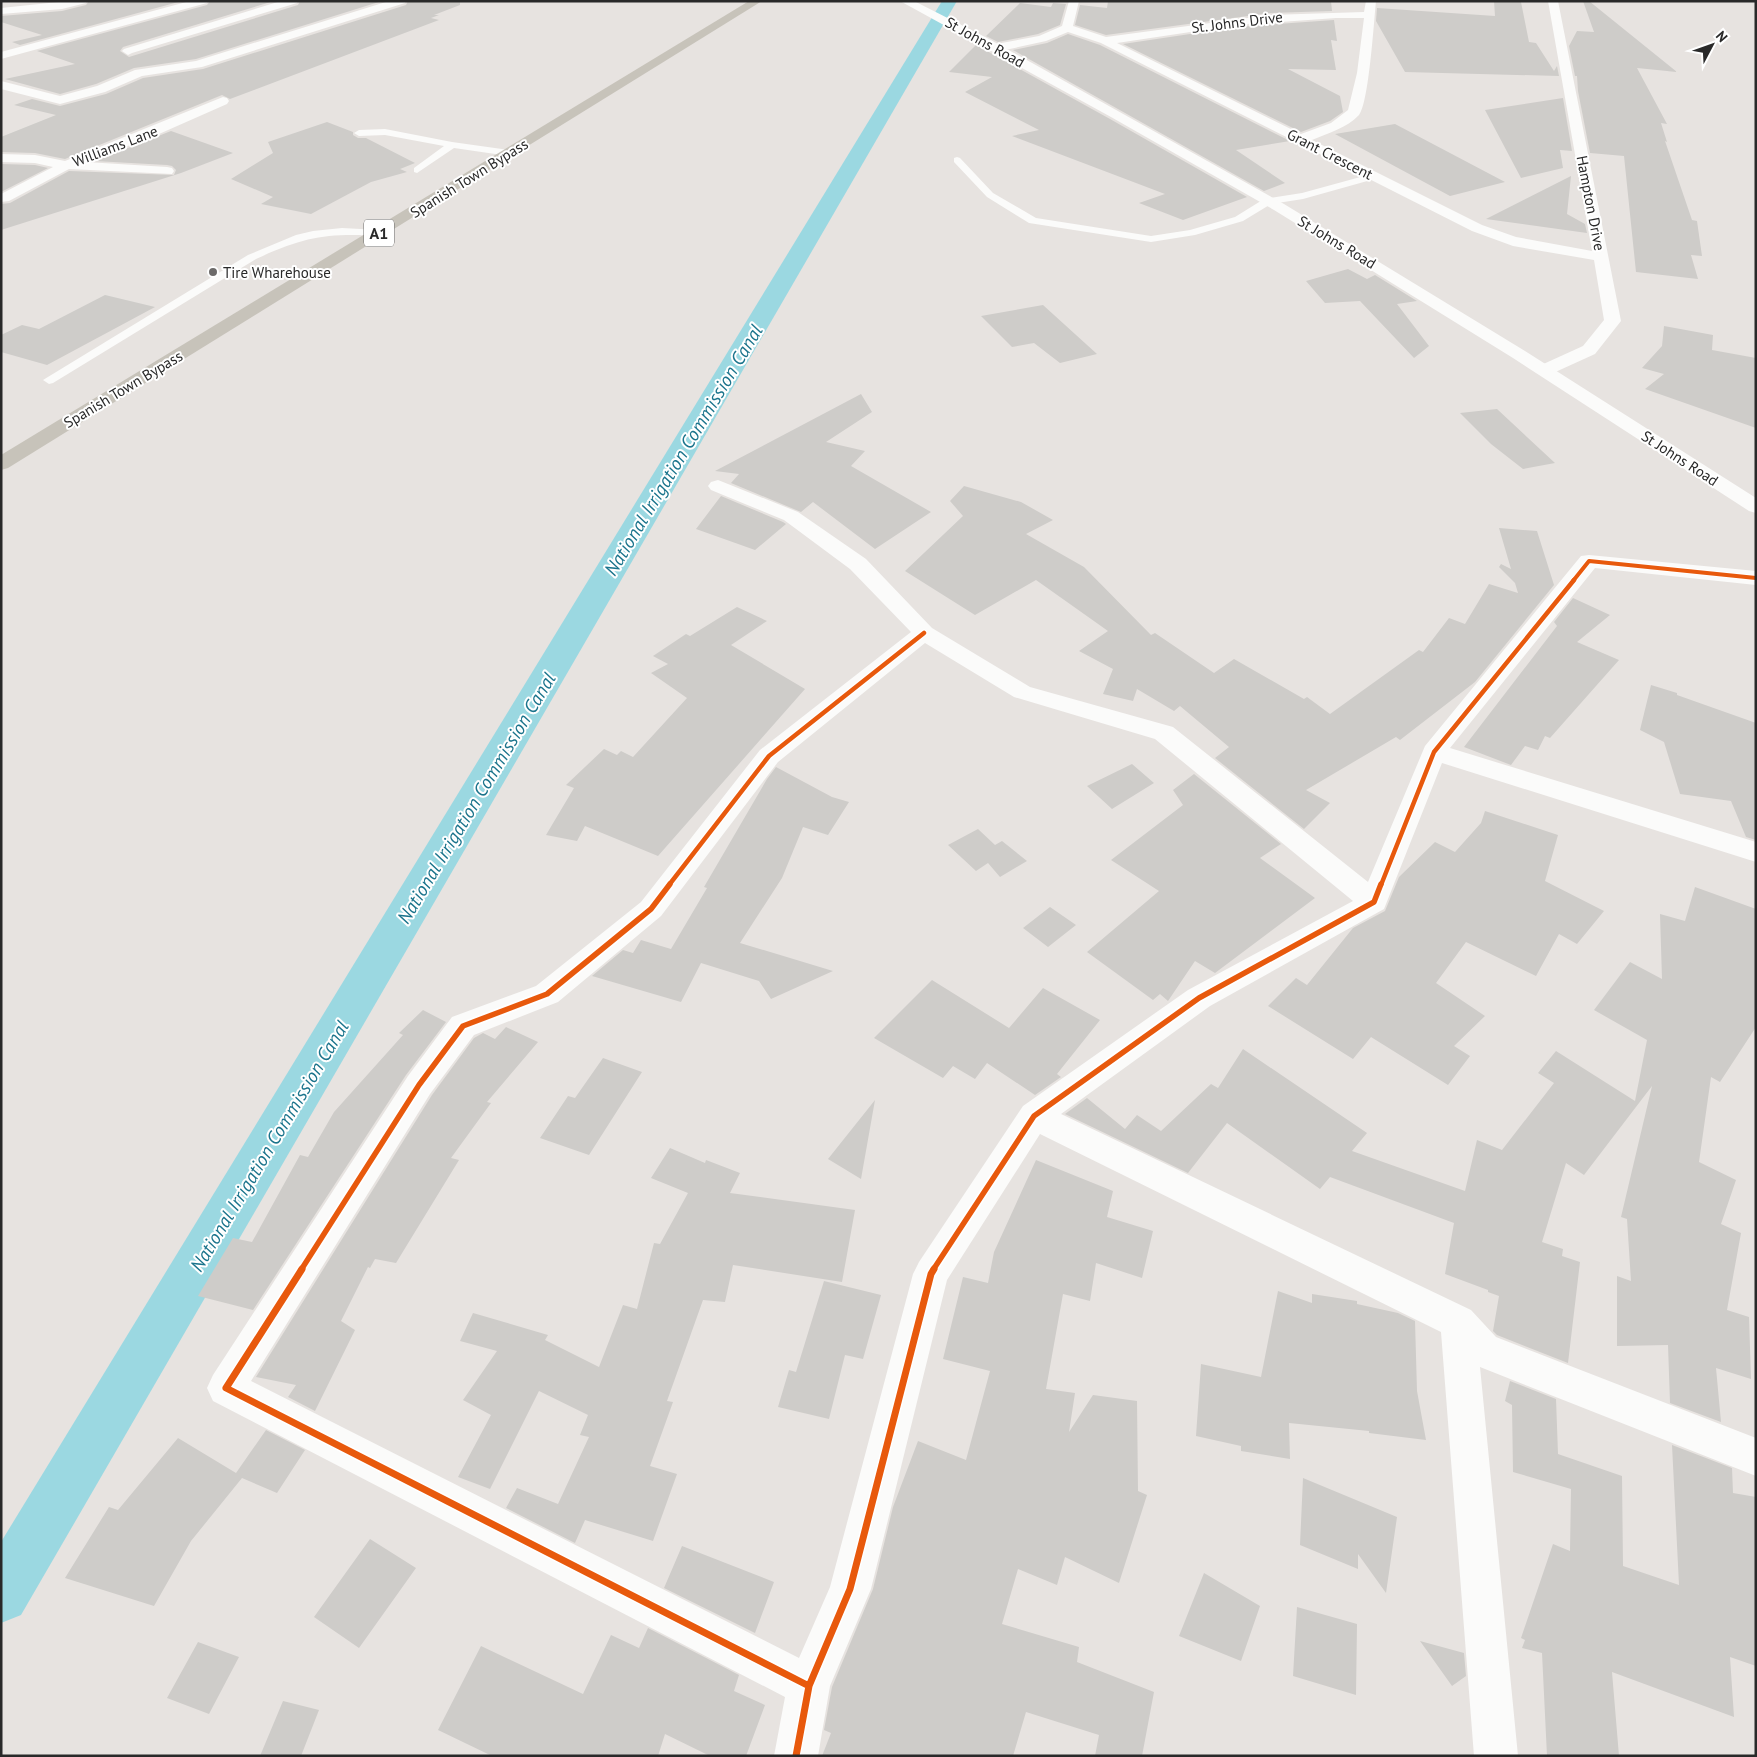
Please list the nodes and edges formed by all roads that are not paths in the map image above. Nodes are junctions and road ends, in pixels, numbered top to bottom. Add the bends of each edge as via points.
1 (82, 1) edge
2 (203, 1) edge
3 (293, 1) edge
4 (401, 1) edge
5 (757, 1) edge
6 (905, 1) edge
7 (1074, 1) edge
8 (1371, 1) edge
9 (1553, 1) edge
10 (1, 11) edge
11 (1370, 15) junction
12 (1067, 28) junction
13 (1105, 41) junction
14 (996, 48) junction
15 (128, 51) dead end
16 (1, 56) edge
17 (1, 84) edge
18 (223, 101) dead end
19 (359, 134) dead end
20 (1301, 139) junction
21 (452, 145) junction
22 (509, 153) junction
23 (1, 158) edge
24 (957, 160) dead end
25 (66, 165) junction
26 (417, 170) dead end
27 (167, 171) dead end
28 (1374, 176) junction
29 (4, 198) dead end
30 (1268, 201) junction
31 (379, 233) junction
32 (1601, 257) junction
33 (1546, 370) junction
34 (49, 380) dead end
35 (1, 464) edge
36 (718, 486) dead end
37 (1756, 507) edge
38 (1756, 578) edge
39 (924, 633) junction
40 (1434, 752) junction
41 (1756, 852) edge
42 (1374, 902) junction
43 (1034, 1116) junction
44 (1458, 1322) junction
45 (1756, 1457) edge
46 (809, 1686) junction
47 (796, 1756) edge
48 (1496, 1756) edge

1 - 10 street via 62,6
2 - 16 street
3 - 15 street
4 - 17 street via 198,64 139,73 101,89 60,100
5 - 22 main road, Spanish Town Bypass / A1
6 - 14 street, St Johns Road
7 - 12 street
8 - 11 street
9 - 32 street, Hampton Drive
11 - 13 street, St. Johns Drive via 1290,16
11 - 20 street via 1354,112 1336,126
12 - 13 street, Grant Crescent
12 - 14 street via 1042,39
13 - 20 street, Grant Crescent
14 - 30 street, St Johns Road
18 - 25 street, Williams Lane
19 - 21 lane via 385,132
20 - 28 street, Grant Crescent
21 - 22 lane
21 - 26 lane
22 - 31 main road, Spanish Town Bypass / A1
23 - 25 street, Williams Lane via 35,159
24 - 30 lane via 990,195 1032,221 1152,239 1192,233 1239,219
25 - 27 street
25 - 29 street
28 - 30 lane via 1303,196
28 - 32 street, Grant Crescent via 1478,228 1513,241
30 - 33 street, St Johns Road
31 - 34 lane via 331,231 282,243 252,257
31 - 35 main road, Spanish Town Bypass / A1
32 - 33 street, Hampton Drive via 1613,321 1589,350
33 - 37 street, St Johns Road
36 - 39 street via 791,516 858,564
38 - 40 street via 1589,561
39 - 42 street via 1022,692 1164,733
39 - 46 street via 769,756 651,909 547,994 463,1026 419,1085 226,1388
40 - 41 street
40 - 42 street
42 - 43 street via 1199,998
43 - 44 street
43 - 46 street via 931,1274 850,1589
44 - 45 street via 1484,1350
44 - 48 street
46 - 47 street

